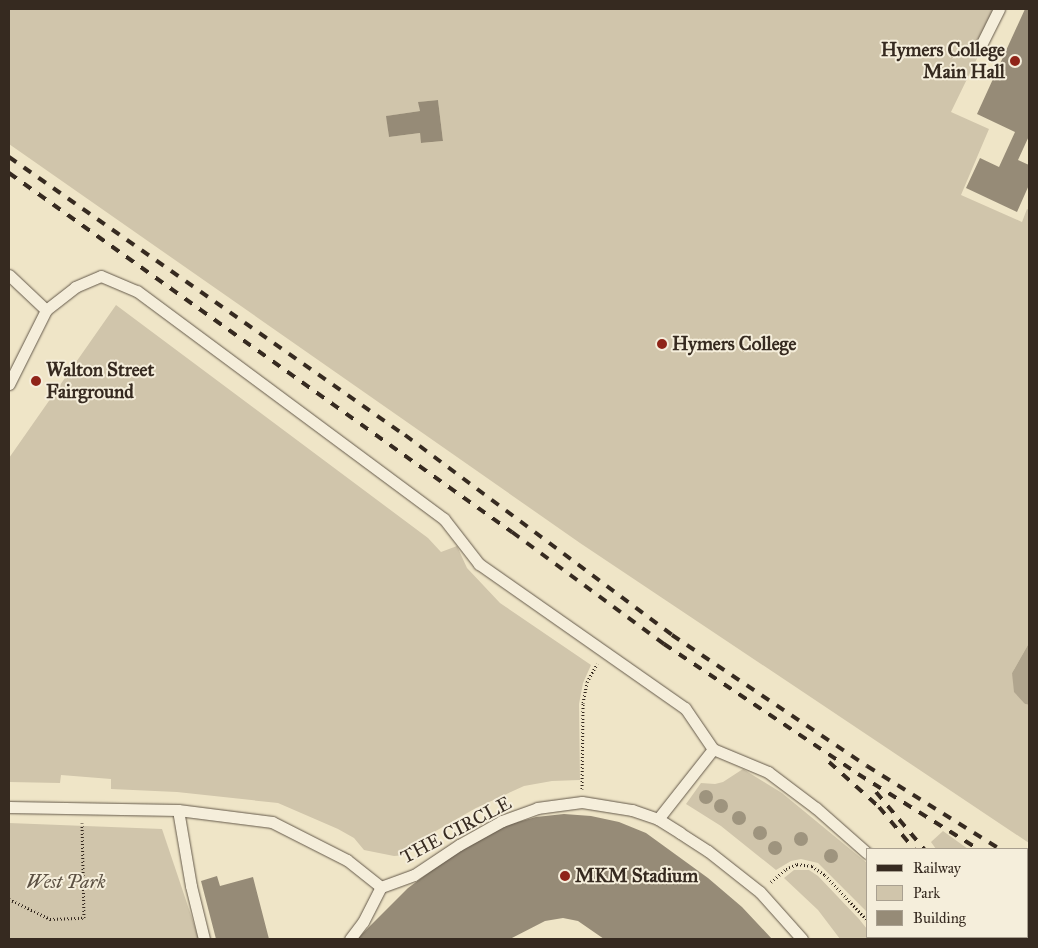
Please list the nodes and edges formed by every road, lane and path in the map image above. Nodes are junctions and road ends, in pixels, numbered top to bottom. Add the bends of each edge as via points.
1 (999, 9) edge
2 (981, 45) dead end
3 (9, 275) edge
4 (46, 310) junction
5 (9, 384) edge
6 (605, 652) junction
7 (713, 749) junction
8 (582, 802) junction
9 (9, 807) edge
10 (81, 808) junction
11 (178, 810) junction
12 (658, 819) junction
13 (866, 852) edge
14 (381, 887) junction
15 (760, 892) junction
16 (9, 899) edge
17 (866, 919) edge
18 (204, 939) edge
19 (350, 939) edge
20 (802, 939) edge

1 - 2 lane
3 - 4 lane
4 - 5 lane
4 - 6 lane via 75,287 101,276 137,291 444,520 479,564
6 - 7 lane via 685,708
6 - 8 path via 586,682 582,703
7 - 12 lane
7 - 13 lane via 768,772 816,808
8 - 12 lane, THE CIRCLE via 632,810
8 - 14 lane, THE CIRCLE via 537,808 502,821 414,875
9 - 10 lane
10 - 11 lane
10 - 16 path via 84,918 50,919
11 - 14 lane via 272,822 347,860
11 - 18 lane
12 - 15 lane, THE CIRCLE via 708,851
14 - 19 lane
15 - 17 path via 786,869 797,864 812,866 825,875
15 - 20 lane, THE CIRCLE

